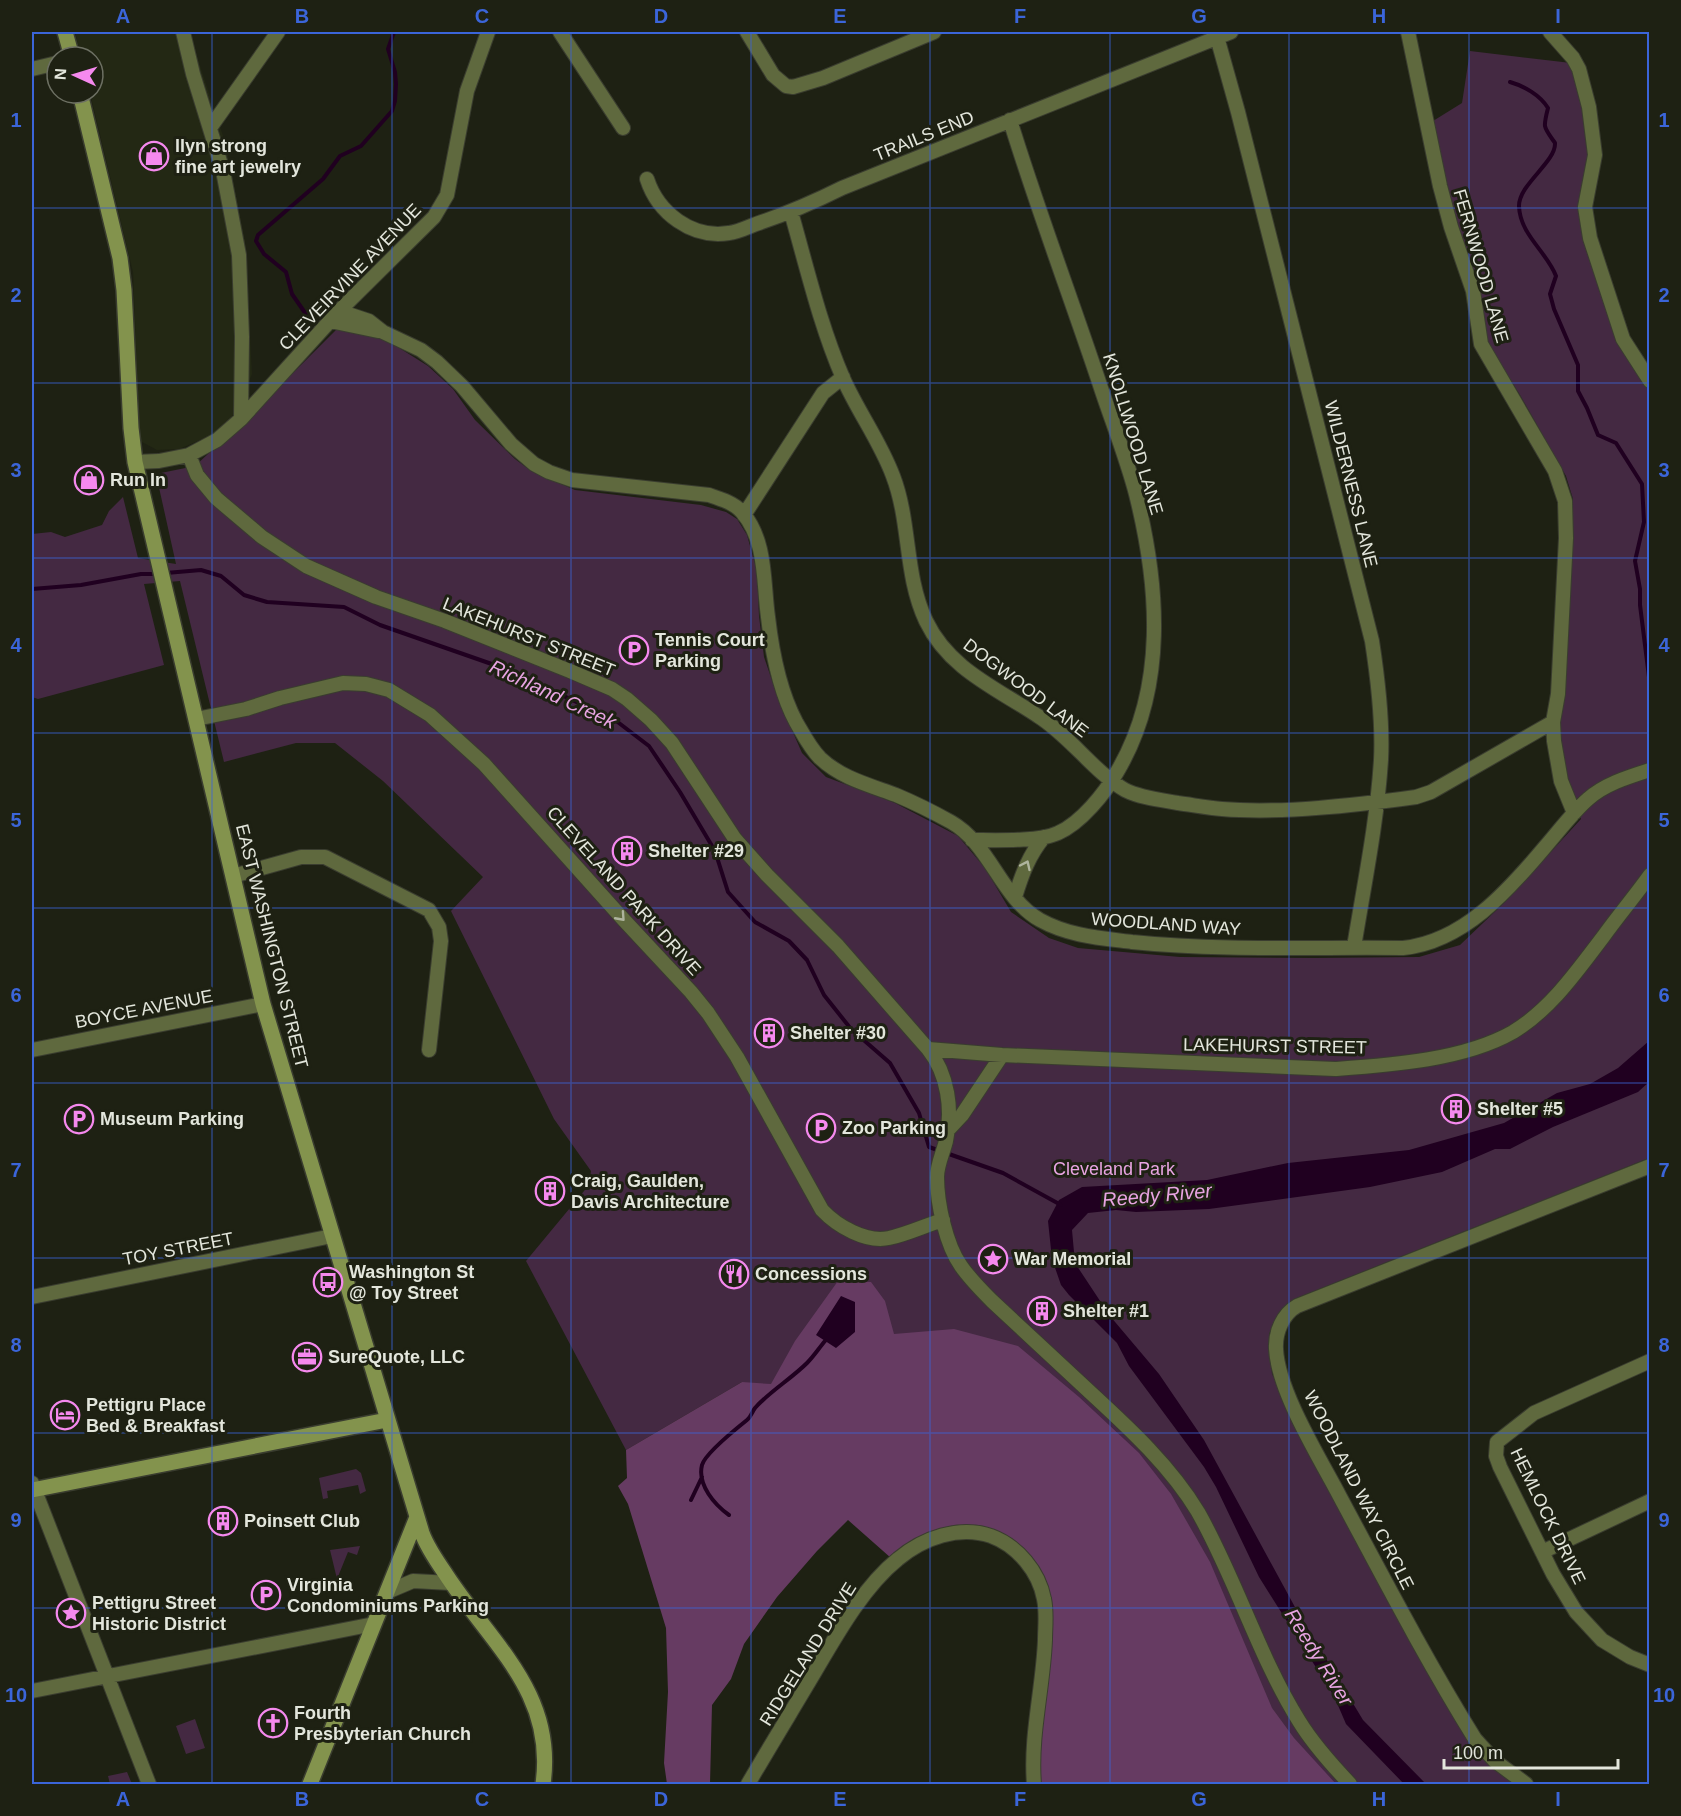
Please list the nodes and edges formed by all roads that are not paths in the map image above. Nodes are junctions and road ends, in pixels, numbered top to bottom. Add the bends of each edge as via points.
1 (183, 32) edge
2 (278, 32) edge
3 (488, 32) edge
4 (560, 32) edge
5 (747, 32) edge
6 (934, 32) edge
7 (1231, 32) edge
8 (1408, 32) edge
9 (1550, 32) edge
10 (1217, 37) junction
11 (83, 105) edge
12 (1010, 120) junction
13 (210, 128) junction
14 (623, 128) dead end
15 (647, 179) dead end
16 (791, 212) junction
17 (334, 316) junction
18 (843, 377) junction
19 (1650, 381) edge
20 (241, 419) junction
21 (189, 455) junction
22 (135, 462) junction
23 (744, 515) junction
24 (196, 719) junction
25 (1553, 722) junction
26 (1650, 770) edge
27 (1112, 781) junction
28 (1377, 802) junction
29 (1574, 813) junction
30 (1044, 837) junction
31 (972, 840) junction
32 (1650, 875) edge
33 (233, 876) junction
34 (1015, 897) junction
35 (1354, 947) junction
36 (263, 1004) junction
37 (928, 1049) junction
38 (32, 1050) edge
39 (429, 1050) dead end
40 (1002, 1055) junction
41 (947, 1135) junction
42 (1650, 1166) edge
43 (944, 1220) junction
44 (332, 1236) junction
45 (32, 1297) edge
46 (1650, 1361) edge
47 (387, 1420) junction
48 (32, 1487) edge
49 (1650, 1501) edge
50 (417, 1517) junction
51 (1542, 1552) junction
52 (451, 1583) junction
53 (387, 1592) junction
54 (374, 1624) junction
55 (1650, 1665) edge
56 (106, 1677) junction
57 (32, 1691) edge
58 (148, 1785) edge
59 (310, 1785) edge
60 (543, 1785) edge
61 (748, 1785) edge
62 (1034, 1785) edge
63 (1350, 1785) edge
64 (1526, 1785) edge

1 - 13 street
2 - 13 street
3 - 17 street, CLEVEIRVINE AVENUE via 467,91 441,207
4 - 14 street
5 - 6 street via 773,75 786,86 794,87
7 - 10 street, TRAILS END
8 - 25 street, FERNWOOD LANE via 1440,186 1473,291 1481,344 1555,471 1565,501 1558,694
9 - 19 street via 1579,69 1589,107 1595,155 1586,207 1590,238 1623,339
10 - 12 street, TRAILS END
10 - 28 street, WILDERNESS LANE via 1372,641 1381,728
11 - 22 street, EAST WASHINGTON STREET via 120,258
12 - 16 street, TRAILS END
12 - 27 street, KNOLLWOOD LANE via 1135,493 1144,534 1155,620 1152,670 1130,750
13 - 20 street via 223,171 239,255
15 - 16 street, TRAILS END via 664,209 674,219 698,230 729,233
16 - 18 street, DOGWOOD LANE via 823,325
17 - 20 street, CLEVEIRVINE AVENUE
17 - 23 street via 421,350 462,386 511,444 549,472 572,480 709,495 732,504
18 - 23 street via 823,393
18 - 27 street, DOGWOOD LANE via 894,480 914,588 933,634 967,670 1051,724
20 - 21 street, CLEVEIRVINE AVENUE via 217,440
21 - 22 street, CLEVEIRVINE AVENUE
21 - 37 street, LAKEHURST STREET via 197,475 216,498 262,537 306,566 570,671 627,699 672,743 735,839 838,946
22 - 24 street, EAST WASHINGTON STREET
23 - 31 street, WOODLAND WAY via 754,531 765,570 767,615 778,675 795,720 819,757 848,777 924,807
24 - 33 street, EAST WASHINGTON STREET
24 -> 43 street, CLEVELAND PARK DRIVE via 343,683 389,690 421,709 484,764 692,992 723,1033 822,1210 843,1228 877,1239
25 - 28 street, DOGWOOD LANE via 1431,792
25 - 29 street, FERNWOOD LANE via 1561,781
26 - 29 street, WOODLAND WAY via 1601,789
27 - 28 street, DOGWOOD LANE via 1137,795 1222,809
27 - 30 street, KNOLLWOOD LANE via 1082,815 1058,833
28 - 35 street, WILDERNESS LANE
29 - 35 street, WOODLAND WAY via 1512,883 1456,931 1405,948
30 - 31 street, KNOLLWOOD LANE
34 -> 30 street, KNOLLWOOD LANE via 1031,853
31 - 34 street, WOODLAND WAY
32 - 40 street, LAKEHURST STREET via 1548,1004 1512,1032 1470,1048 1406,1061 1335,1069
33 - 36 street, EAST WASHINGTON STREET
33 - 39 street via 301,857 325,857 429,910 439,927 441,941
34 - 35 street, WOODLAND WAY via 1040,920 1086,937 1180,947
36 - 38 street, BOYCE AVENUE
36 - 44 street, EAST WASHINGTON STREET
37 - 40 street, LAKEHURST STREET
37 - 41 street, LAKEHURST STREET via 938,1062 947,1092
40 - 41 street
41 - 43 street via 937,1188
42 - 64 street, WOODLAND WAY CIRCLE via 1297,1306 1290,1310 1279,1330 1276,1349 1281,1374 1306,1433 1366,1546 1475,1739
43 - 63 street via 956,1258 977,1285 1129,1428 1178,1483 1215,1545 1299,1721
44 - 45 street, TOY STREET
44 - 47 street, EAST WASHINGTON STREET
46 - 51 street, HEMLOCK DRIVE via 1534,1413 1497,1442 1500,1467
47 - 48 street
47 - 50 street, EAST WASHINGTON STREET
48 - 56 street
49 - 51 street
50 - 52 street, EAST WASHINGTON STREET via 428,1546
50 - 53 street
51 - 55 street, HEMLOCK DRIVE via 1587,1626 1611,1646
52 - 53 street via 412,1581
52 - 60 street, EAST WASHINGTON STREET via 526,1685 541,1728 545,1753
53 - 54 street
54 - 56 street
54 - 59 street
56 - 57 street
56 - 58 street
61 - 62 street, RIDGELAND DRIVE via 851,1613 886,1570 912,1549 943,1534 968,1533 997,1539 1020,1554 1036,1577 1044,1599 1044,1653 1032,1753

